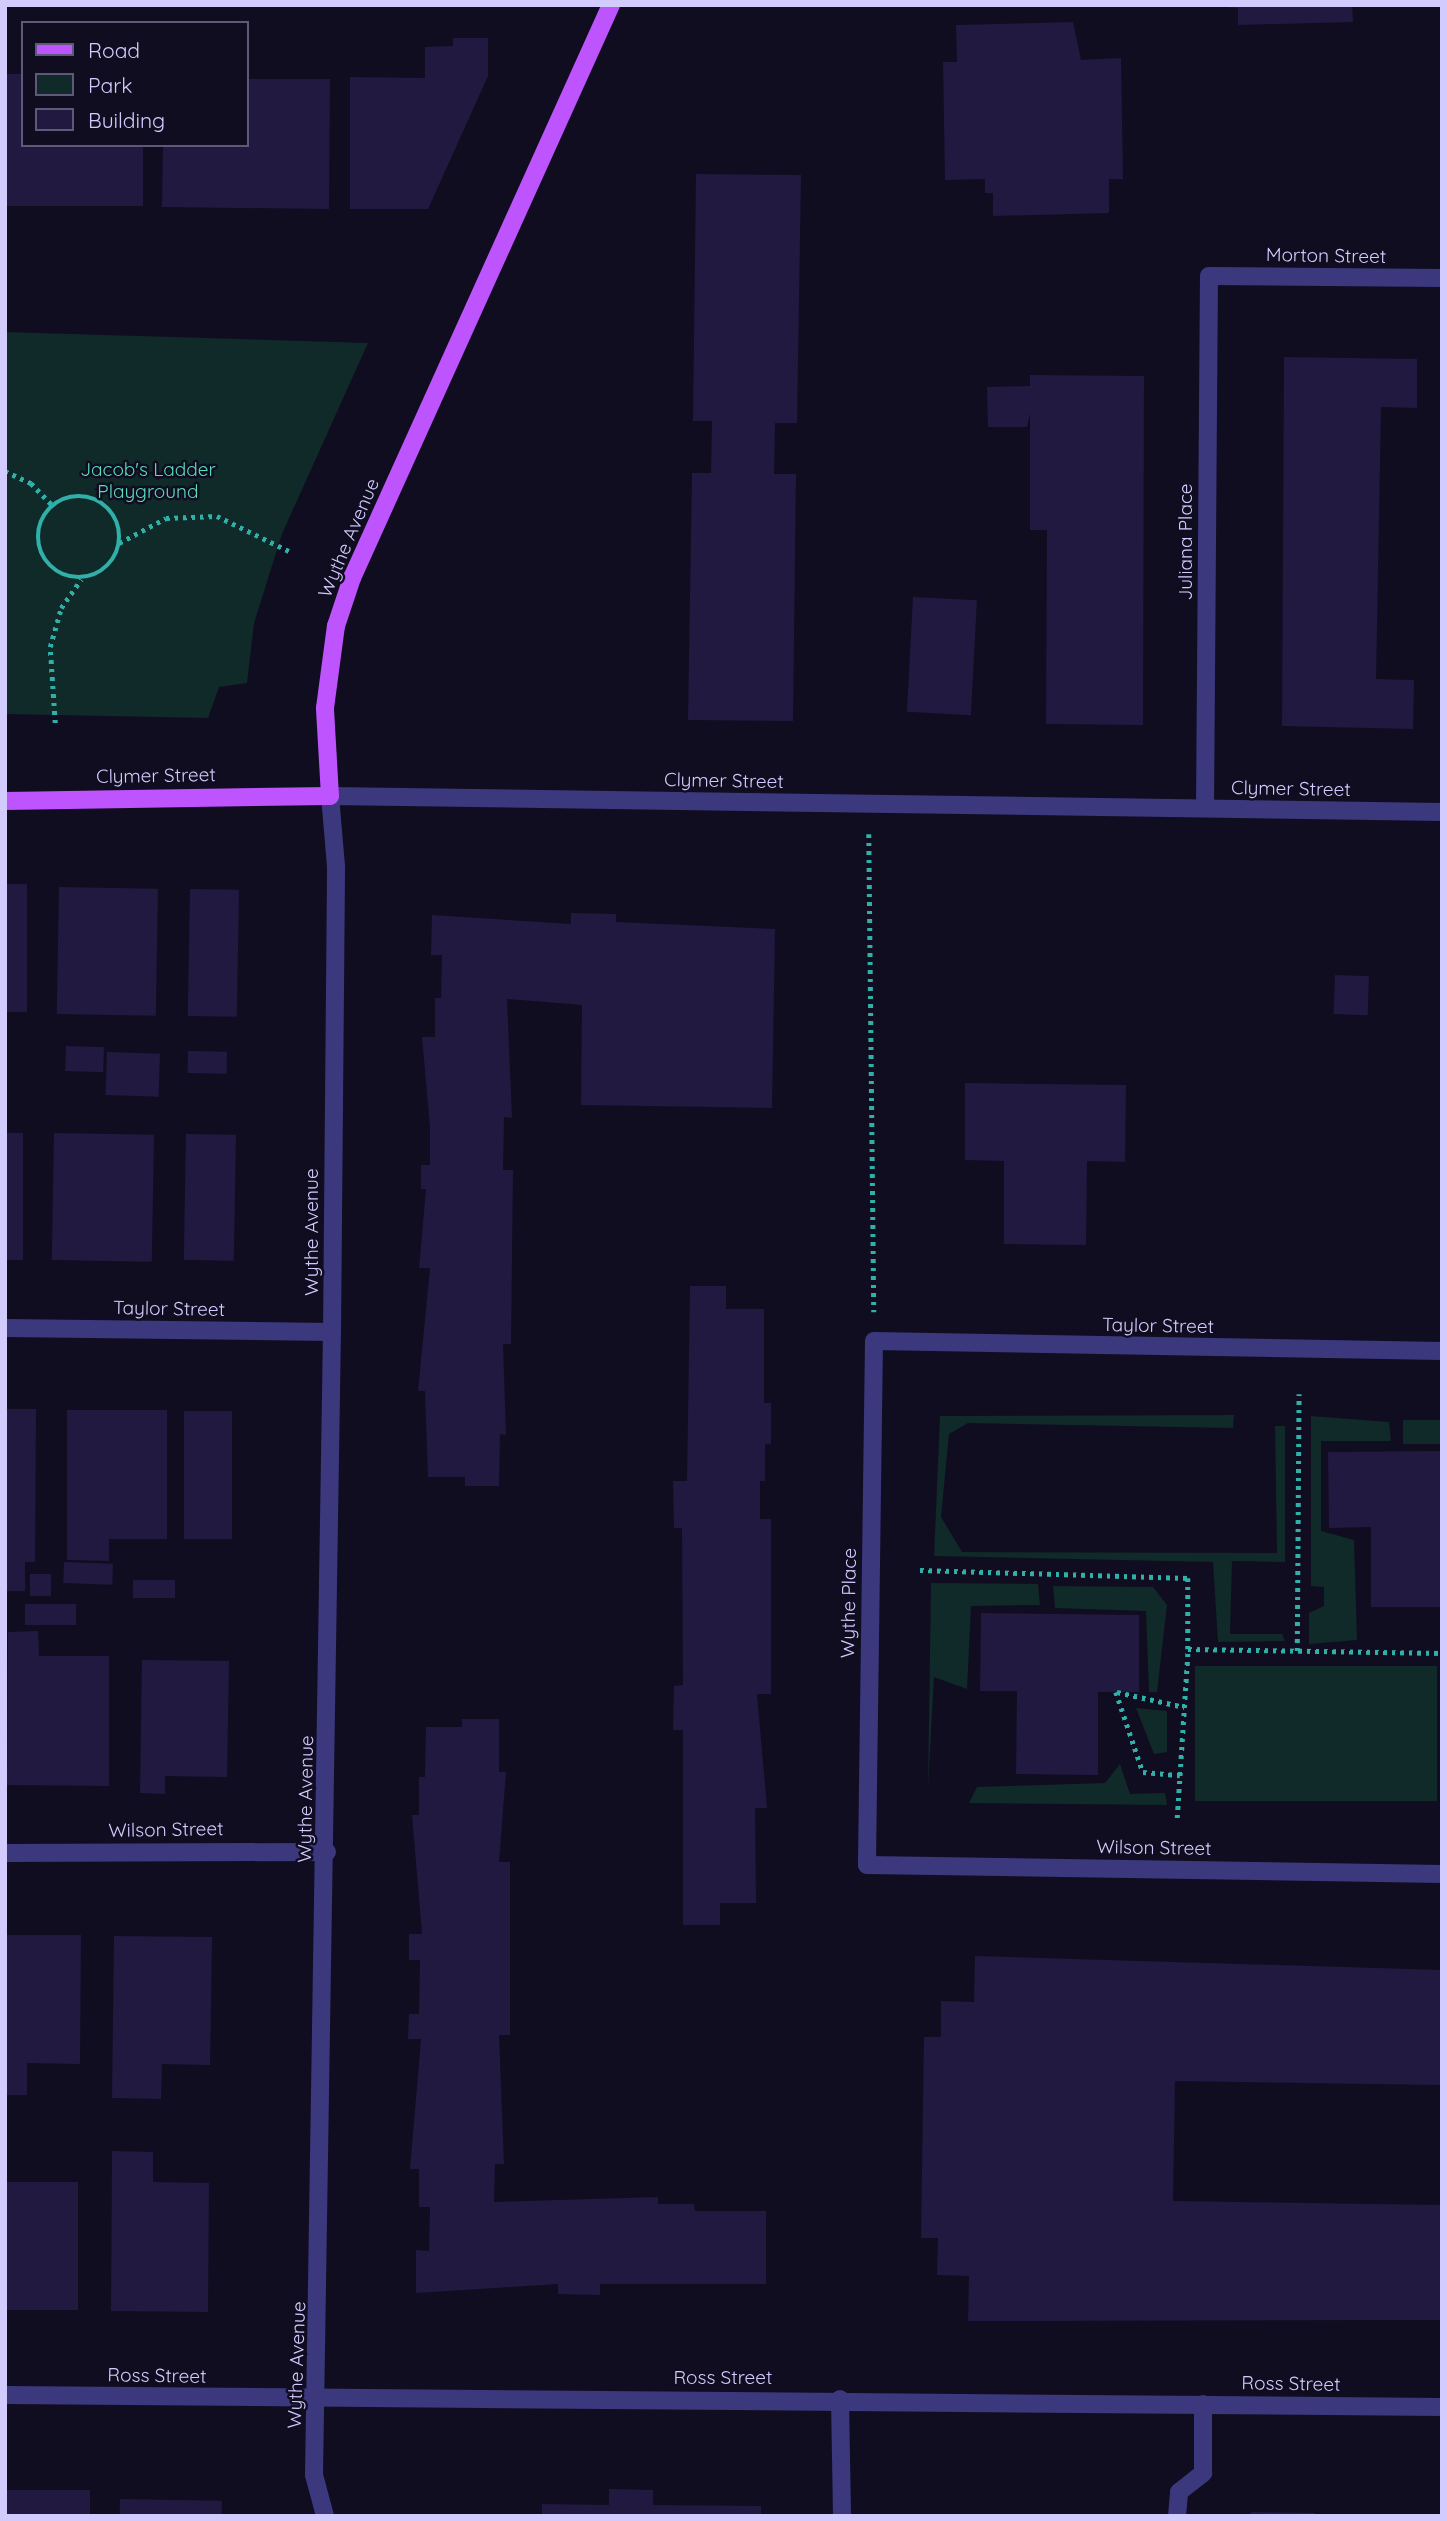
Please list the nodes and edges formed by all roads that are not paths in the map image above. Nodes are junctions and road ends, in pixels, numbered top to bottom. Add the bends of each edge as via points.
1 (611, 5) edge
2 (1209, 276) joint
3 (1442, 278) edge
4 (330, 796) junction
5 (5, 801) edge
6 (1205, 808) junction
7 (1442, 811) edge
8 (5, 1328) edge
9 (332, 1332) junction
10 (874, 1340) joint
11 (1442, 1351) edge
12 (327, 1852) junction
13 (5, 1853) edge
14 (867, 1865) joint
15 (1442, 1874) edge
16 (5, 2395) edge
17 (316, 2399) junction
18 (841, 2399) junction
19 (1203, 2404) junction
20 (1442, 2407) edge
21 (325, 2516) edge
22 (842, 2516) edge
23 (1177, 2516) edge

1 - 4 main road, Wythe Avenue via 352,578 336,626 325,708
2 - 3 street, Morton Street
2 - 6 street, Juliana Place
4 - 5 main road, Clymer Street
4 - 6 street, Clymer Street
4 - 9 street, Wythe Avenue via 336,866
6 - 7 street, Clymer Street
8 - 9 street, Taylor Street
9 - 12 street, Wythe Avenue
10 - 11 street, Taylor Street
10 - 14 street, Wythe Place
12 - 13 street, Wilson Street
12 - 17 street, Wythe Avenue
14 - 15 street, Wilson Street
16 - 17 street, Ross Street
17 - 18 street, Ross Street
17 - 21 street, Wythe Avenue via 314,2489
18 - 19 street, Ross Street
18 - 22 street
19 - 20 street, Ross Street
19 - 23 street via 1203,2473 1179,2492

